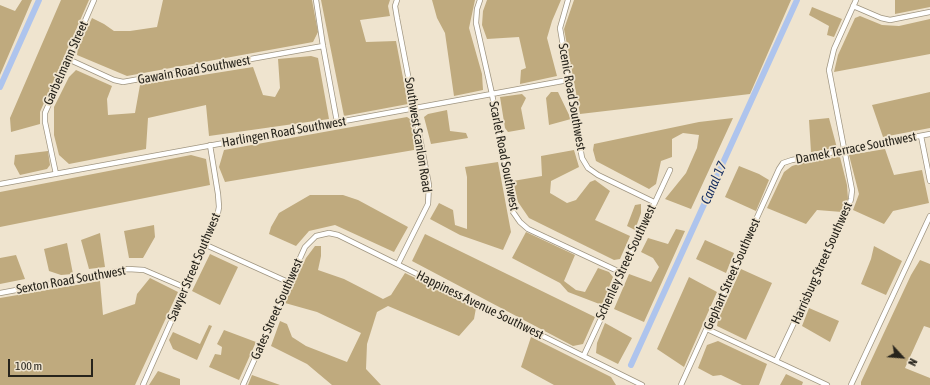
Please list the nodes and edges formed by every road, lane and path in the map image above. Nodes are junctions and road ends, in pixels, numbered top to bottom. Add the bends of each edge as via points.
1 (94, 0) edge
2 (316, 0) edge
3 (397, 0) edge
4 (480, 0) edge
5 (568, 0) edge
6 (856, 0) edge
7 (853, 6) junction
8 (930, 12) edge
9 (323, 46) junction
10 (68, 59) junction
11 (568, 80) junction
12 (492, 94) junction
13 (415, 108) junction
14 (338, 122) junction
15 (930, 134) edge
16 (921, 136) junction
17 (210, 145) junction
18 (844, 150) junction
19 (783, 163) joint
20 (670, 170) dead end
21 (56, 174) junction
22 (930, 181) edge
23 (0, 184) edge
24 (654, 202) junction
25 (930, 216) edge
26 (316, 236) joint
27 (206, 245) junction
28 (398, 264) junction
29 (622, 272) junction
30 (288, 282) junction
31 (186, 288) junction
32 (0, 293) edge
33 (707, 329) junction
34 (584, 355) junction
35 (776, 362) junction
36 (142, 385) edge
37 (243, 385) edge
38 (642, 385) edge
39 (681, 385) edge
40 (827, 385) edge
41 (851, 385) edge

1 - 10 street, Garbelmann Street
2 - 9 street
3 - 13 street, Southwest Scanlon Road via 395,6
4 - 12 street, Scarlet Road Southwest via 476,23
5 - 11 street, Scenic Road Southwest via 560,28
6 - 7 street, Harrisburg Street Southwest
7 - 8 street via 890,20
7 - 18 street, Harrisburg Street Southwest via 834,49 829,70
9 - 10 street, Gawain Road Southwest via 123,82
9 - 14 street
10 - 21 street, Garbelmann Street via 45,113
11 - 12 street, Harlingen Road Southwest
11 - 24 street, Scenic Road Southwest via 582,158 588,168
12 - 13 street, Harlingen Road Southwest
12 - 29 street, Scarlet Road Southwest via 513,212 520,222 528,229
13 - 14 street, Harlingen Road Southwest
13 - 28 street, Southwest Scanlon Road via 429,185 428,204
14 - 17 street, Harlingen Road Southwest
15 - 16 street, Damek Terrace Southwest
16 - 18 street, Damek Terrace Southwest
16 - 22 street
17 - 21 street, Harlingen Road Southwest
17 - 27 street, Sawyer Street Southwest via 219,207 218,218
18 - 19 street, Damek Terrace Southwest
18 - 35 street, Harrisburg Street Southwest via 852,190 849,206
19 - 33 street, Gephart Street Southwest
20 - 24 street, Schenley Street Southwest
21 - 23 street, Harlingen Road Southwest
24 - 29 street, Schenley Street Southwest
25 - 41 street
26 - 28 street, Happiness Avenue Southwest via 329,233 338,235
26 - 30 street, Gates Street Southwest via 305,247
27 - 30 street
27 - 31 street, Sawyer Street Southwest
28 - 34 street, Happiness Avenue Southwest
29 - 34 street, Schenley Street Southwest
30 - 37 street, Gates Street Southwest
31 - 32 street, Sexton Road Southwest via 144,270 128,269
31 - 36 street, Sawyer Street Southwest
33 - 35 street
33 - 39 street, Gephart Street Southwest
34 - 38 street, Happiness Avenue Southwest
35 - 40 street

